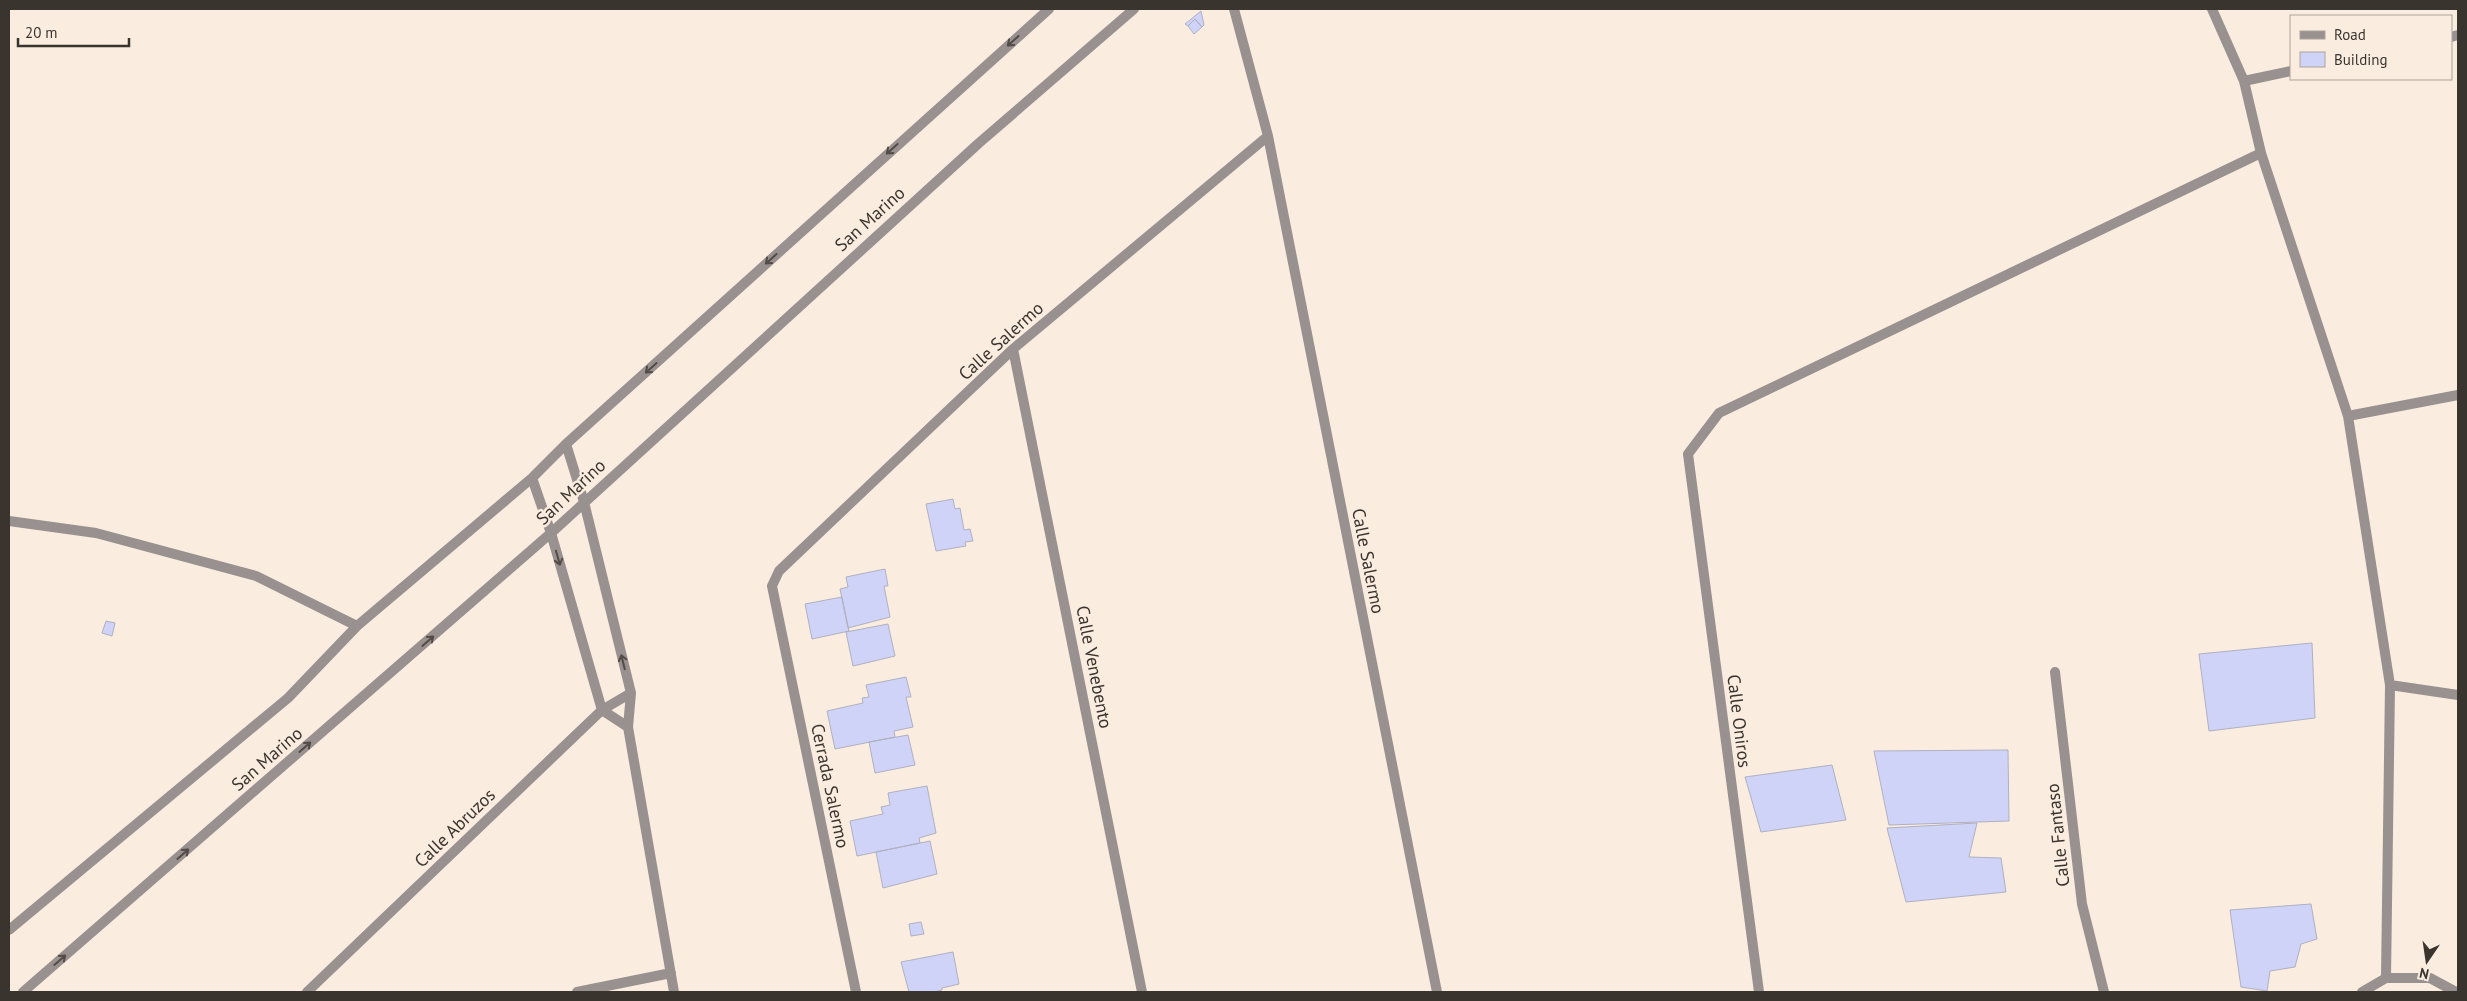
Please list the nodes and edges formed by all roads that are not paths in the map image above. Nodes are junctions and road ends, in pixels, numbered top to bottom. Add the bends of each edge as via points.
1 (1049, 9) edge
2 (1134, 9) edge
3 (1234, 9) edge
4 (2212, 9) edge
5 (2290, 71) edge
6 (2244, 81) junction
7 (1268, 136) junction
8 (2260, 153) junction
9 (1013, 348) junction
10 (2458, 395) edge
11 (2348, 416) junction
12 (566, 444) junction
13 (532, 478) junction
14 (584, 502) junction
15 (9, 521) edge
16 (551, 533) junction
17 (772, 586) joint
18 (357, 626) junction
19 (2055, 672) dead end
20 (2390, 685) junction
21 (631, 694) junction
22 (2458, 695) edge
23 (602, 710) junction
24 (628, 727) junction
25 (9, 930) edge
26 (671, 973) junction
27 (2386, 978) junction
28 (23, 992) edge
29 (307, 992) edge
30 (577, 992) edge
31 (674, 992) edge
32 (856, 992) edge
33 (1142, 992) edge
34 (1437, 992) edge
35 (1759, 992) edge
36 (2104, 992) edge
37 (2362, 992) edge
38 (2456, 992) edge

1 -> 12 street, San Marino
2 - 14 street, San Marino via 979,143
3 - 7 street, Calle Salermo
4 - 6 street
5 - 6 street
6 - 8 street
7 - 9 street, Calle Salermo
7 - 34 street, Calle Salermo
8 - 11 street
8 - 35 street, Calle Oniros via 1719,413 1688,454
9 - 17 street, Calle Salermo via 779,571
9 - 33 street, Calle Venebento
10 - 11 street
11 - 20 street
12 - 13 street, San Marino
12 - 14 street
13 - 16 street
13 - 18 street, San Marino
14 - 16 street, San Marino
21 -> 14 street
15 - 18 street via 96,533 256,576
16 -> 23 street
28 -> 16 street, San Marino
17 - 32 street, Cerrada Salermo
18 - 25 street, San Marino via 288,698
19 - 36 street, Calle Fantaso via 2082,904
20 - 22 street
20 - 27 street
21 - 23 street, Calle Abruzos
21 - 24 street
23 - 24 street
23 - 29 street, Calle Abruzos
24 - 26 street
26 - 30 street
26 - 31 street
27 - 37 street
27 - 38 street via 2430,978

